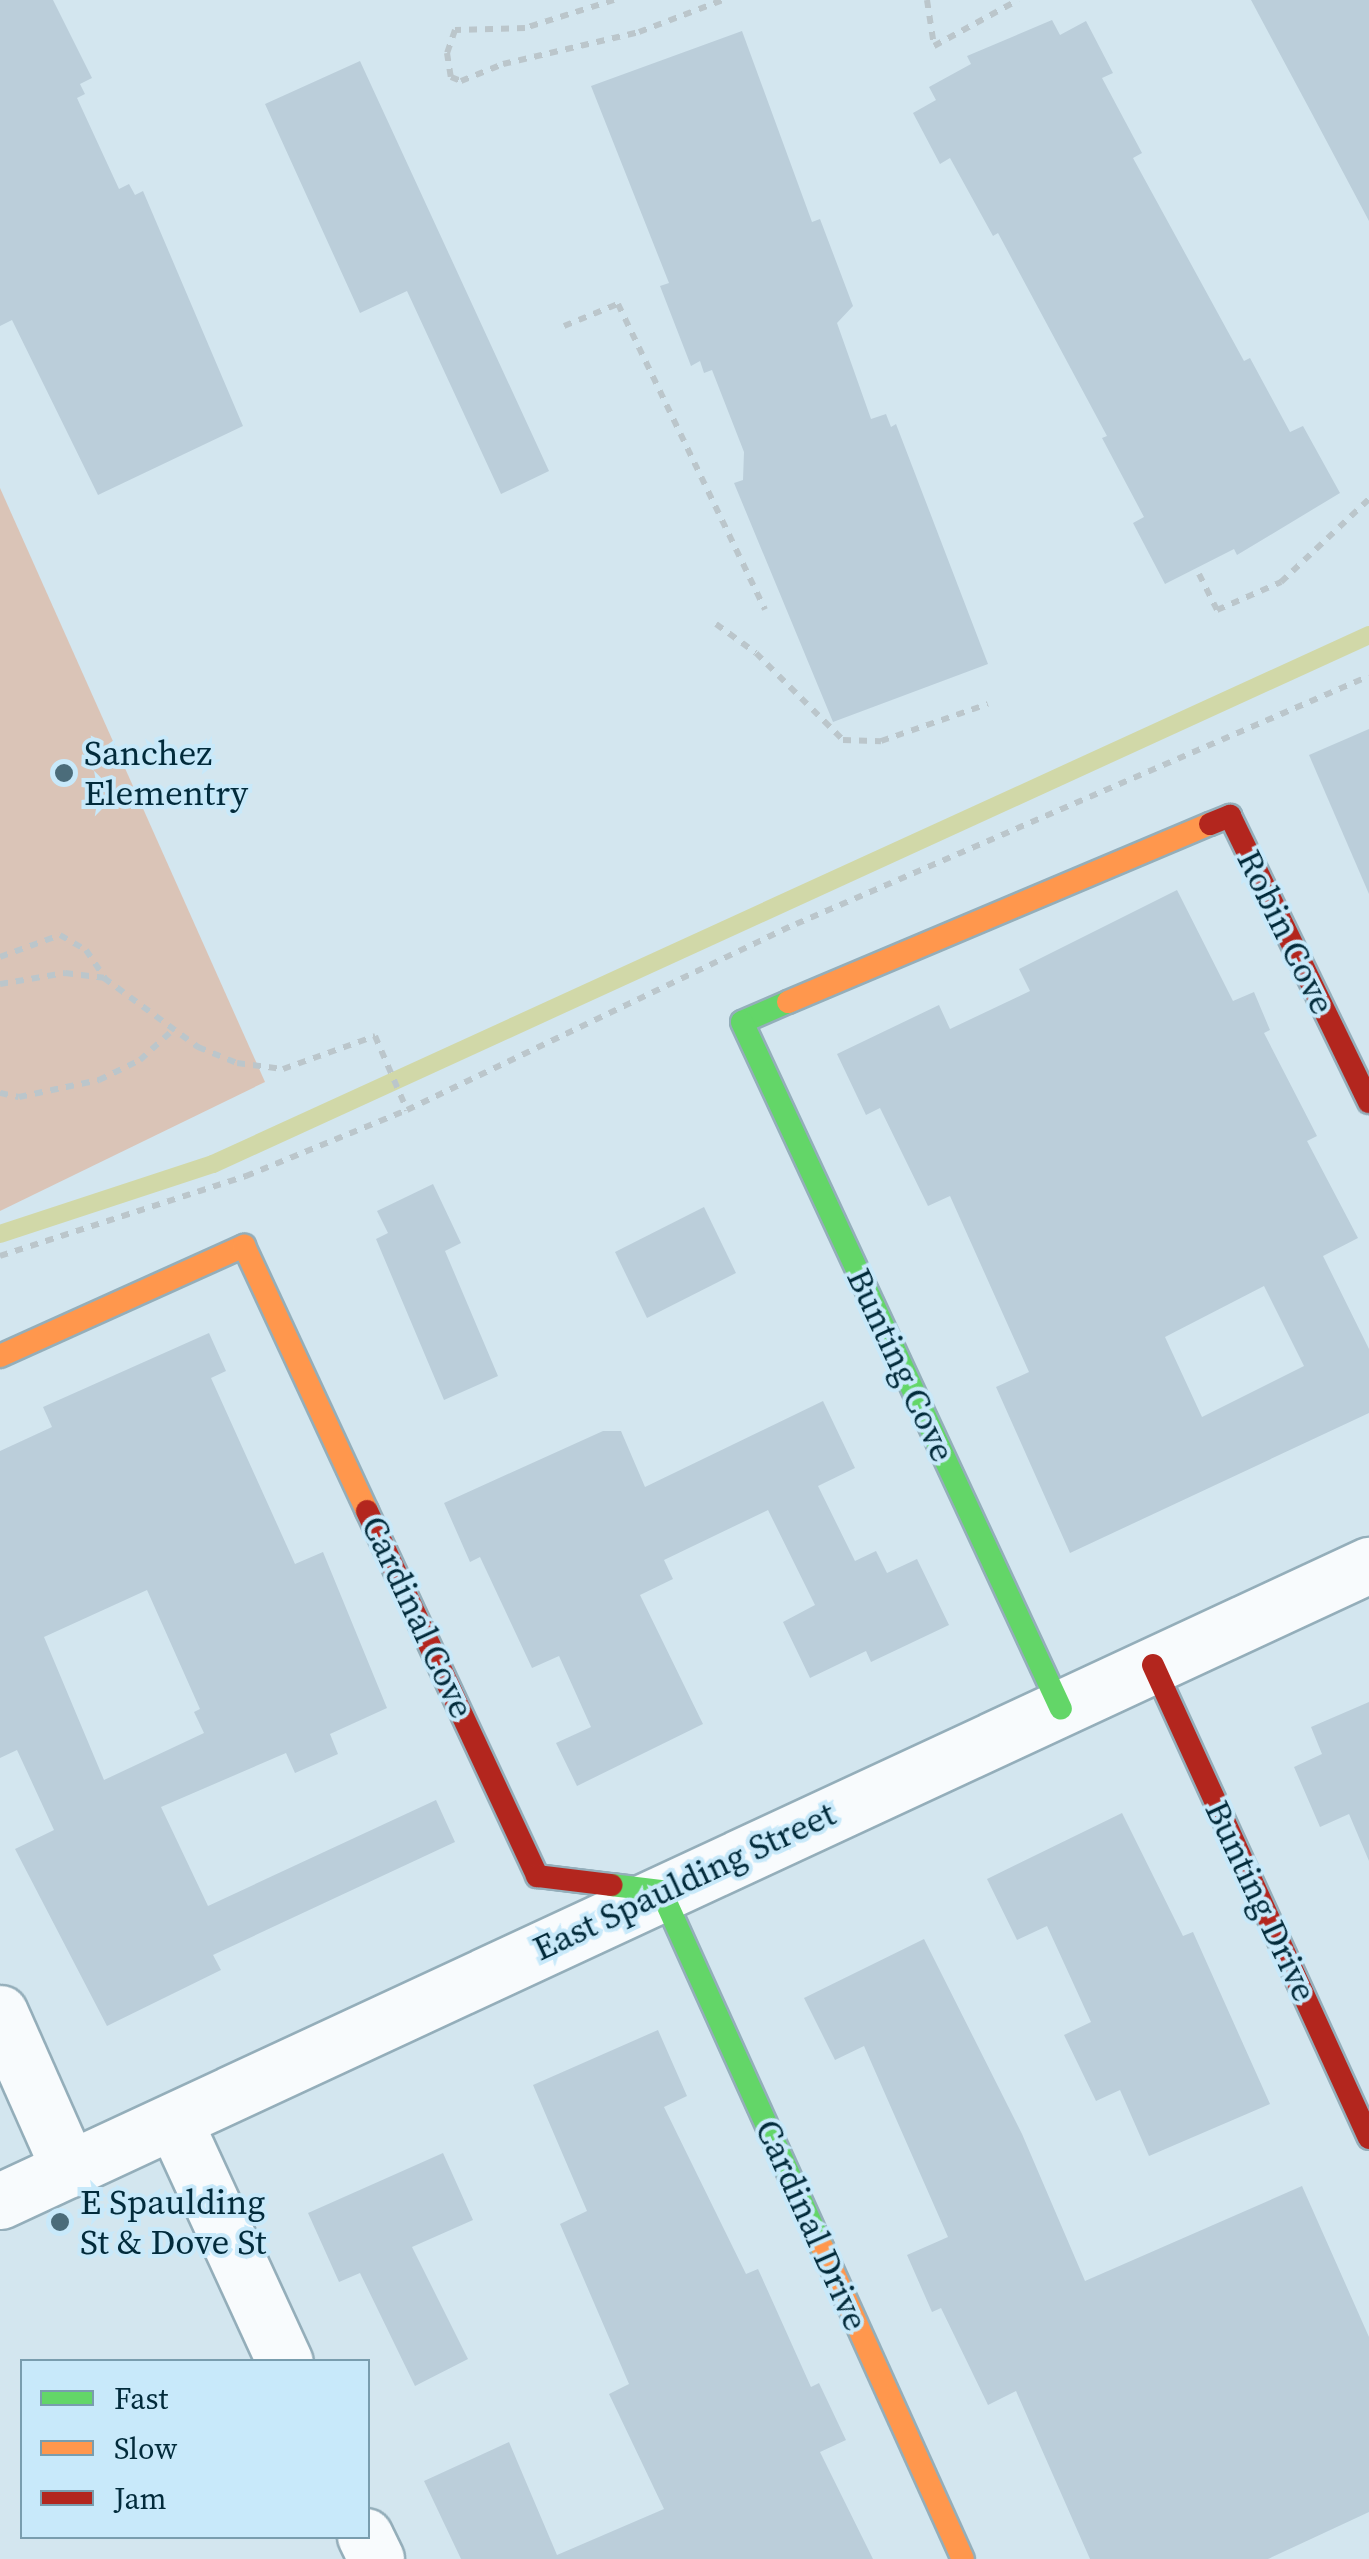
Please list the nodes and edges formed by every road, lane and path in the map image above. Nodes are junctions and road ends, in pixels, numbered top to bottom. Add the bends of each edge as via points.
1 (614, 0) edge
2 (724, 0) edge
3 (927, 0) edge
4 (1018, 0) edge
5 (564, 326) dead end
6 (1369, 498) edge
7 (1199, 574) dead end
8 (765, 610) dead end
9 (716, 624) dead end
10 (1369, 676) edge
11 (988, 704) dead end
12 (1230, 816) joint
13 (0, 957) edge
14 (106, 980) junction
15 (0, 984) edge
16 (174, 1029) junction
17 (0, 1093) edge
18 (1369, 1102) edge
19 (405, 1106) junction
20 (0, 1256) edge
21 (0, 1356) edge
22 (1369, 1565) edge
23 (1152, 1664) junction
24 (1061, 1708) junction
25 (661, 1891) junction
26 (0, 2012) edge
27 (174, 2121) junction
28 (1369, 2138) edge
29 (70, 2169) junction
30 (0, 2201) edge
31 (284, 2359) edge
32 (963, 2559) edge

1 - 2 path via 525,28 455,30 447,53 451,77 461,81 639,32
3 - 4 path via 934,46
5 - 8 path via 618,304
6 - 7 path via 1280,582 1218,610
9 - 11 path via 756,653 842,740 881,741
10 - 19 path via 796,924
12 - 18 street, Robin Cove
12 - 24 street, Bunting Cove via 742,1022
13 - 14 path via 60,934 86,950
14 - 15 path via 64,973
14 - 16 path
16 - 17 path via 140,1060 99,1080 19,1097
16 - 19 path via 237,1063 283,1069 375,1036
19 - 20 path via 246,1176
21 - 25 street, Cardinal Cove via 244,1246 538,1876
22 - 23 street, East Spaulding Street
23 - 24 street, East Spaulding Street
23 - 28 street, Bunting Drive
24 - 25 street, East Spaulding Street
25 - 27 street, East Spaulding Street
25 - 32 street, Cardinal Drive
26 - 29 street
27 - 29 street, East Spaulding Street
27 - 31 street
29 - 30 street, East Spaulding Street

